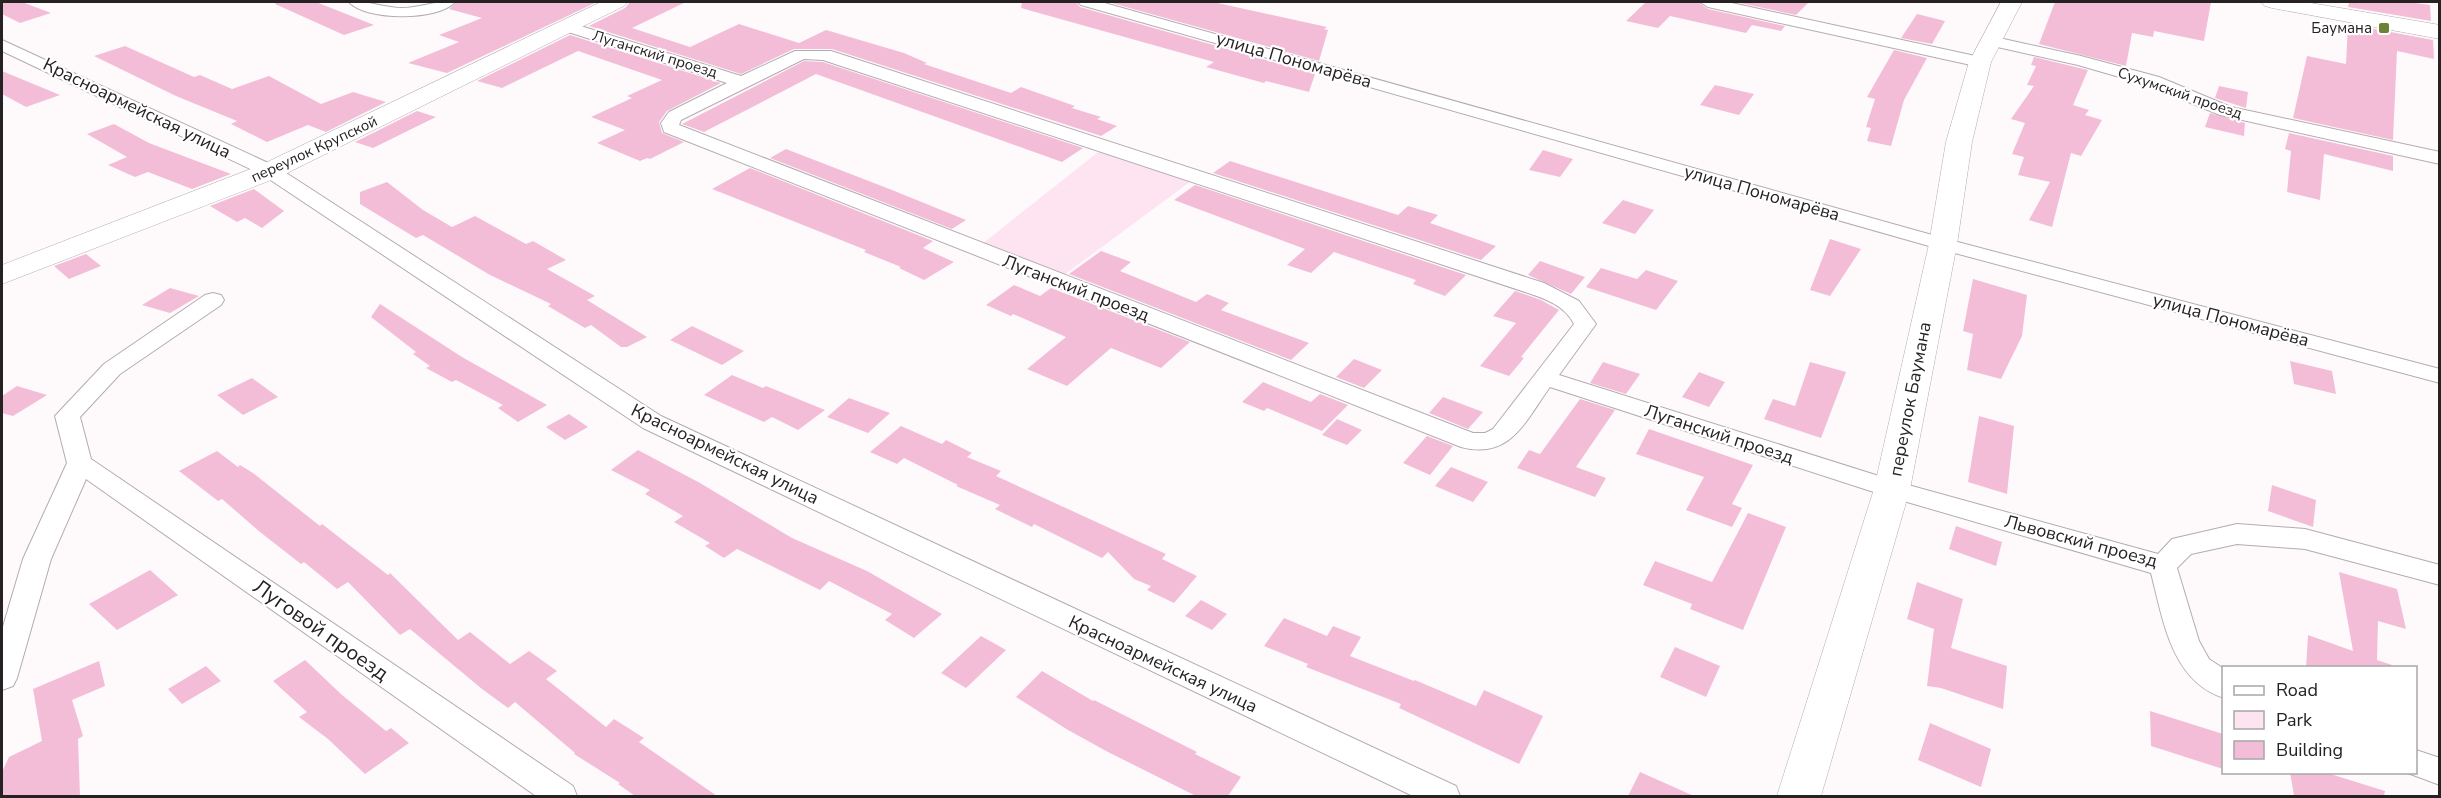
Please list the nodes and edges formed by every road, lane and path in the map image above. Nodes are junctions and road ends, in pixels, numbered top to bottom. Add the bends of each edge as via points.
1 (357, 2) edge
2 (447, 2) edge
3 (618, 2) edge
4 (1086, 2) edge
5 (1707, 2) edge
6 (2011, 2) edge
7 (2272, 2) edge
8 (568, 27) junction
9 (2439, 32) edge
10 (2, 45) edge
11 (1985, 52) junction
12 (742, 82) junction
13 (2439, 158) edge
14 (270, 171) junction
15 (1943, 244) junction
16 (2, 275) edge
17 (213, 300) dead end
18 (2439, 376) edge
19 (1545, 378) junction
20 (80, 463) junction
21 (1892, 489) junction
22 (2163, 566) junction
23 (2439, 575) edge
24 (2, 678) edge
25 (2222, 685) edge
26 (2417, 764) edge
27 (2439, 772) edge
28 (561, 796) edge
29 (1444, 796) edge
30 (1800, 796) edge

1 - 2 street via 401,15
3 - 8 street, переулок Крупской
4 - 15 street, улица Пономарёва
5 - 11 street, Сухумский проезд
6 - 11 street, переулок Баумана
7 - 9 street
8 - 12 street, Луганский проезд
8 - 14 street, переулок Крупской
10 - 14 street, Красноармейская улица
11 - 13 street, Сухумский проезд via 2081,61 2153,81 2226,111
11 - 15 street, переулок Баумана via 1959,142
12 - 19 street, Луганский проезд via 801,54 825,55 1536,288 1561,298 1580,313 1584,324
12 - 19 street, Луганский проезд via 675,116 670,128 1470,441 1489,441 1502,435
14 - 16 street, переулок Крупской
14 - 29 street, Красноармейская улица via 652,422
15 - 18 street, улица Пономарёва
15 - 21 street, переулок Баумана
17 - 20 street via 112,369 67,416
19 - 21 street, Луганский проезд
20 - 24 street via 37,559
20 - 28 street, Луговой проезд
21 - 22 street, Львовский проезд
21 - 30 street, переулок Баумана
22 - 23 street, Львовский проезд via 2182,546 2237,534 2305,539
22 - 25 street via 2184,641 2198,667
26 - 27 street

